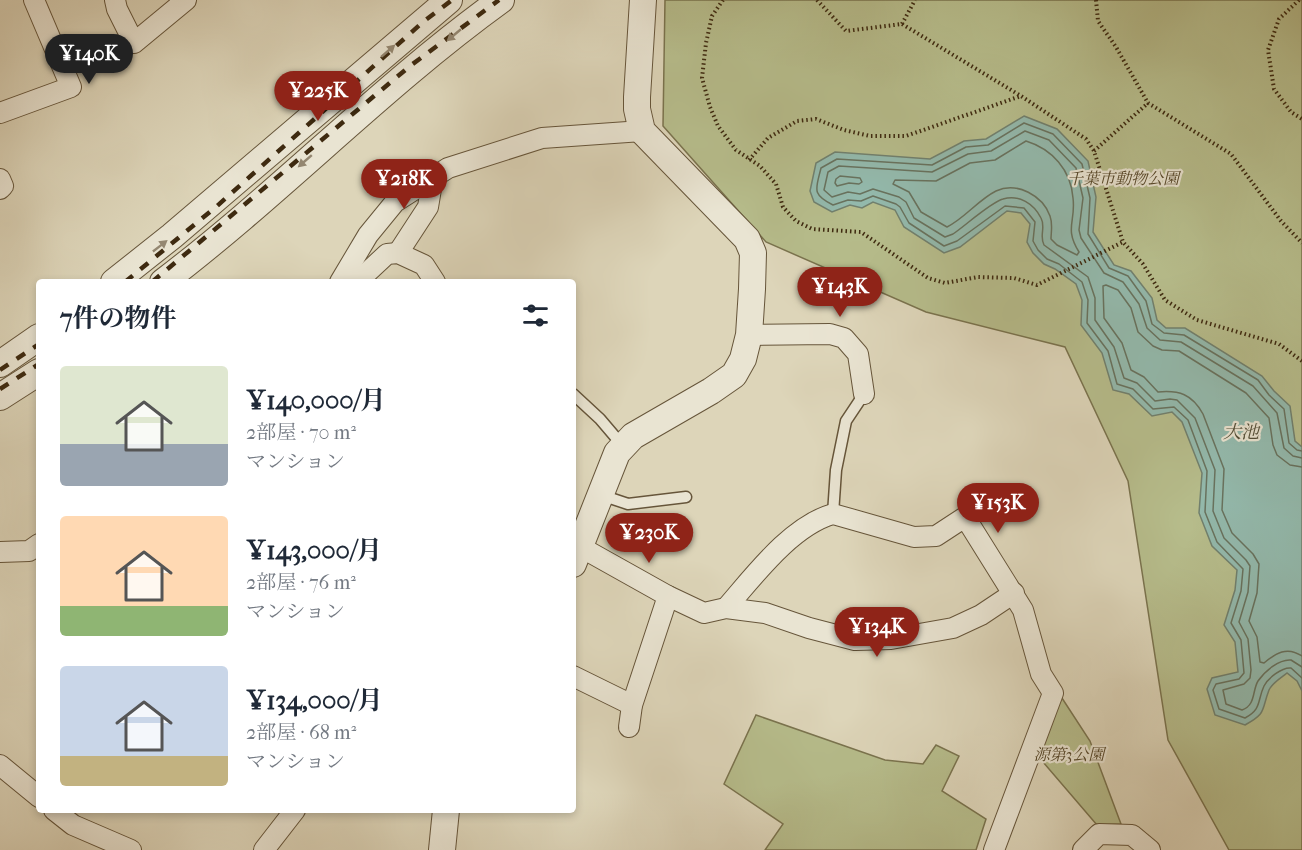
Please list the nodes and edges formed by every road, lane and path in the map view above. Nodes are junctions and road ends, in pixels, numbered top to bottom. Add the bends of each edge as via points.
1 (34, 0) edge
2 (115, 0) edge
3 (186, 0) edge
4 (449, 0) edge
5 (501, 0) edge
6 (643, 0) edge
7 (723, 0) edge
8 (817, 0) edge
9 (915, 0) edge
10 (1096, 0) edge
11 (1299, 0) edge
12 (902, 24) junction
13 (1021, 96) junction
14 (1148, 103) junction
15 (0, 113) edge
16 (1302, 119) edge
17 (642, 131) junction
18 (1094, 151) junction
19 (749, 160) junction
20 (434, 177) junction
21 (0, 179) edge
22 (0, 189) edge
23 (1123, 242) junction
24 (1302, 243) edge
25 (398, 253) junction
26 (118, 279) edge
27 (167, 279) edge
28 (342, 279) edge
29 (360, 279) edge
30 (433, 279) edge
31 (749, 334) junction
32 (36, 339) edge
33 (1302, 361) edge
34 (0, 364) edge
35 (36, 374) edge
36 (864, 394) joint
37 (0, 397) edge
38 (576, 397) edge
39 (623, 447) junction
40 (601, 495) junction
41 (686, 497) dead end
42 (833, 514) junction
43 (36, 546) edge
44 (0, 552) edge
45 (577, 557) edge
46 (1014, 593) junction
47 (668, 596) junction
48 (726, 608) junction
49 (576, 677) edge
50 (632, 705) junction
51 (629, 727) dead end
52 (0, 765) edge
53 (36, 795) edge
54 (58, 813) edge
55 (293, 813) edge
56 (446, 813) edge
57 (131, 850) edge
58 (264, 850) edge
59 (442, 850) edge
60 (994, 850) edge
61 (1083, 850) edge
62 (1150, 850) edge

1 - 15 street via 71,87
2 - 3 street via 134,44
26 -> 4 street
5 -> 27 street via 462,28
6 - 17 street via 637,97
7 - 19 path via 712,16 702,78 718,126
8 - 12 path via 846,31
9 - 12 path
10 - 14 path via 1098,21
11 - 16 path via 1279,19 1268,50 1274,89 1291,112
12 - 13 path
13 - 18 path via 1086,139
13 - 19 path via 906,136 870,136 816,119 797,121 768,138
14 - 18 path
14 - 24 path via 1231,154
17 - 20 street via 542,138 448,168
17 - 31 street via 747,239 753,253
18 - 23 path
19 - 23 path via 776,184 783,207 796,221 812,229 861,232 928,278 945,284 978,277 1014,278 1037,285
20 - 25 street via 429,207
20 - 28 street via 395,202 368,235
21 - 22 street
23 - 33 path via 1143,264 1165,300 1197,320 1280,344
25 - 29 street via 387,254
25 - 30 street via 424,265
31 - 36 street via 830,334 843,338 858,354
31 - 39 street via 735,375 633,436
32 - 34 street
35 - 37 street
36 - 42 lane via 846,420 836,470
38 - 39 lane
39 - 40 street
40 - 41 lane via 628,504
40 - 45 street
42 - 46 street via 914,537 936,536 965,517
42 - 48 street via 821,517 780,547
43 - 44 street via 29,551
45 - 47 street via 584,549
46 - 48 street via 953,628 891,639 855,640 765,613
46 - 60 street via 1023,610 1041,674 1053,693
47 - 48 street via 704,613
47 - 50 street
49 - 50 street
50 - 51 street
52 - 53 street
54 - 57 street via 73,825
55 - 58 street
56 - 59 street
61 - 62 street via 1099,834 1132,835

